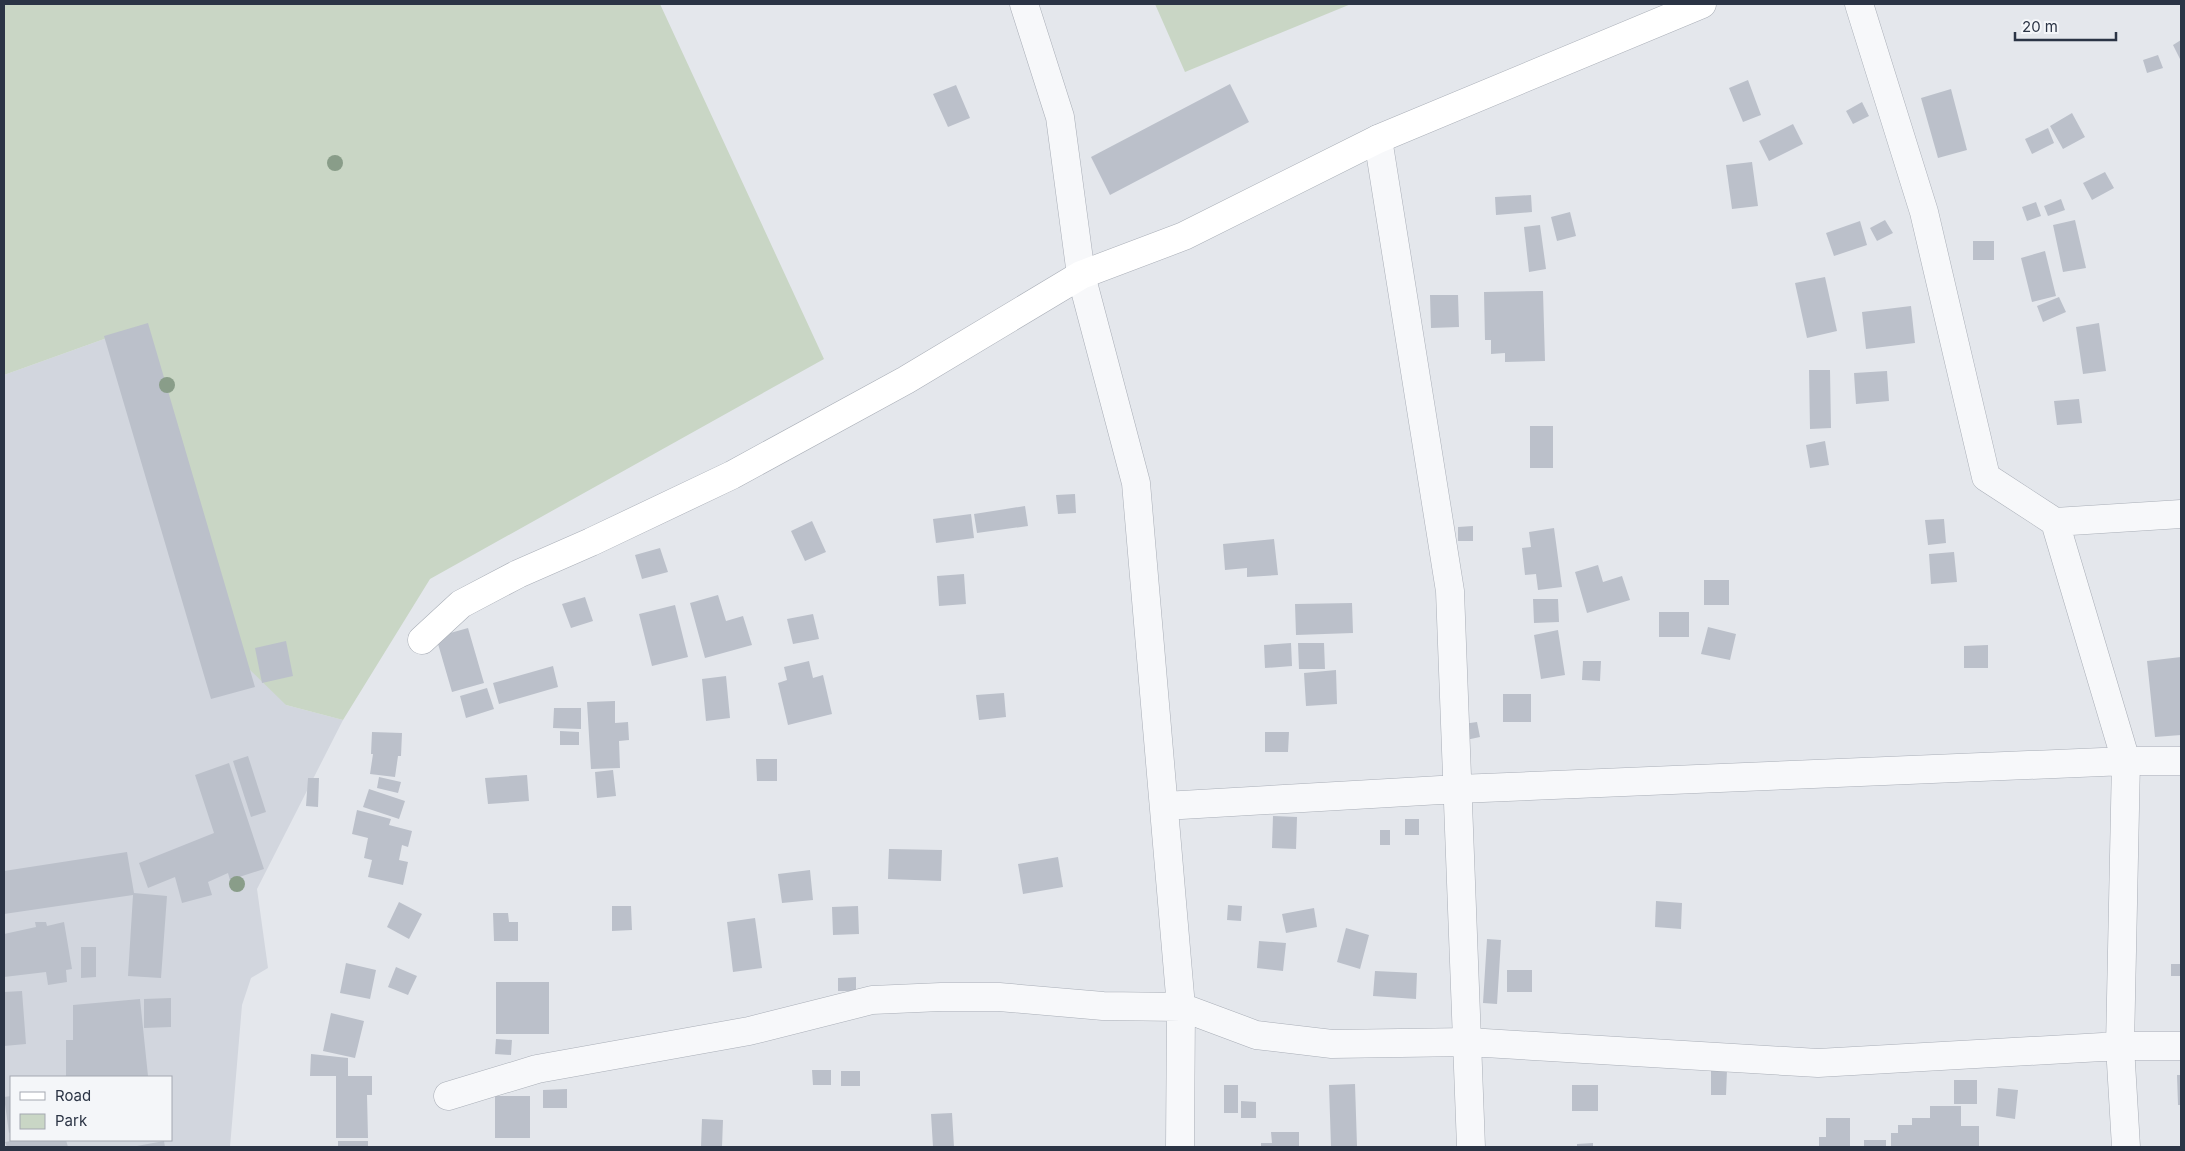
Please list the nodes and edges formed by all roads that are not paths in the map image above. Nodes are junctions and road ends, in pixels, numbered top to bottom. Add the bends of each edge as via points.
1 (1024, 4) edge
2 (1702, 4) edge
3 (1859, 4) edge
4 (1378, 139) junction
5 (1081, 275) junction
6 (2181, 514) edge
7 (2055, 522) junction
8 (422, 640) dead end
9 (2126, 761) junction
10 (2181, 761) edge
11 (1458, 789) junction
12 (1164, 806) junction
13 (1181, 1007) junction
14 (1468, 1042) junction
15 (2120, 1046) junction
16 (2181, 1046) edge
17 (448, 1096) dead end
18 (1180, 1147) edge
19 (1471, 1147) edge
20 (2126, 1147) edge

1 - 5 street via 1060,117
2 - 4 street
3 - 7 street via 1924,212 1986,477
4 - 5 street via 1184,236
4 - 11 street via 1450,591
5 - 8 street via 906,380 732,475 518,574 461,604
5 - 12 street via 1136,483
6 - 7 street
7 - 9 street
9 - 10 street
9 - 11 street
9 - 15 street
11 - 12 street
11 - 14 street
12 - 13 street
13 - 14 street via 1256,1035 1291,1040 1332,1044
13 - 17 street via 1103,1006 999,997 872,1000 750,1031 537,1069
13 - 18 street
14 - 15 street via 1818,1063
14 - 19 street
15 - 16 street
15 - 20 street

